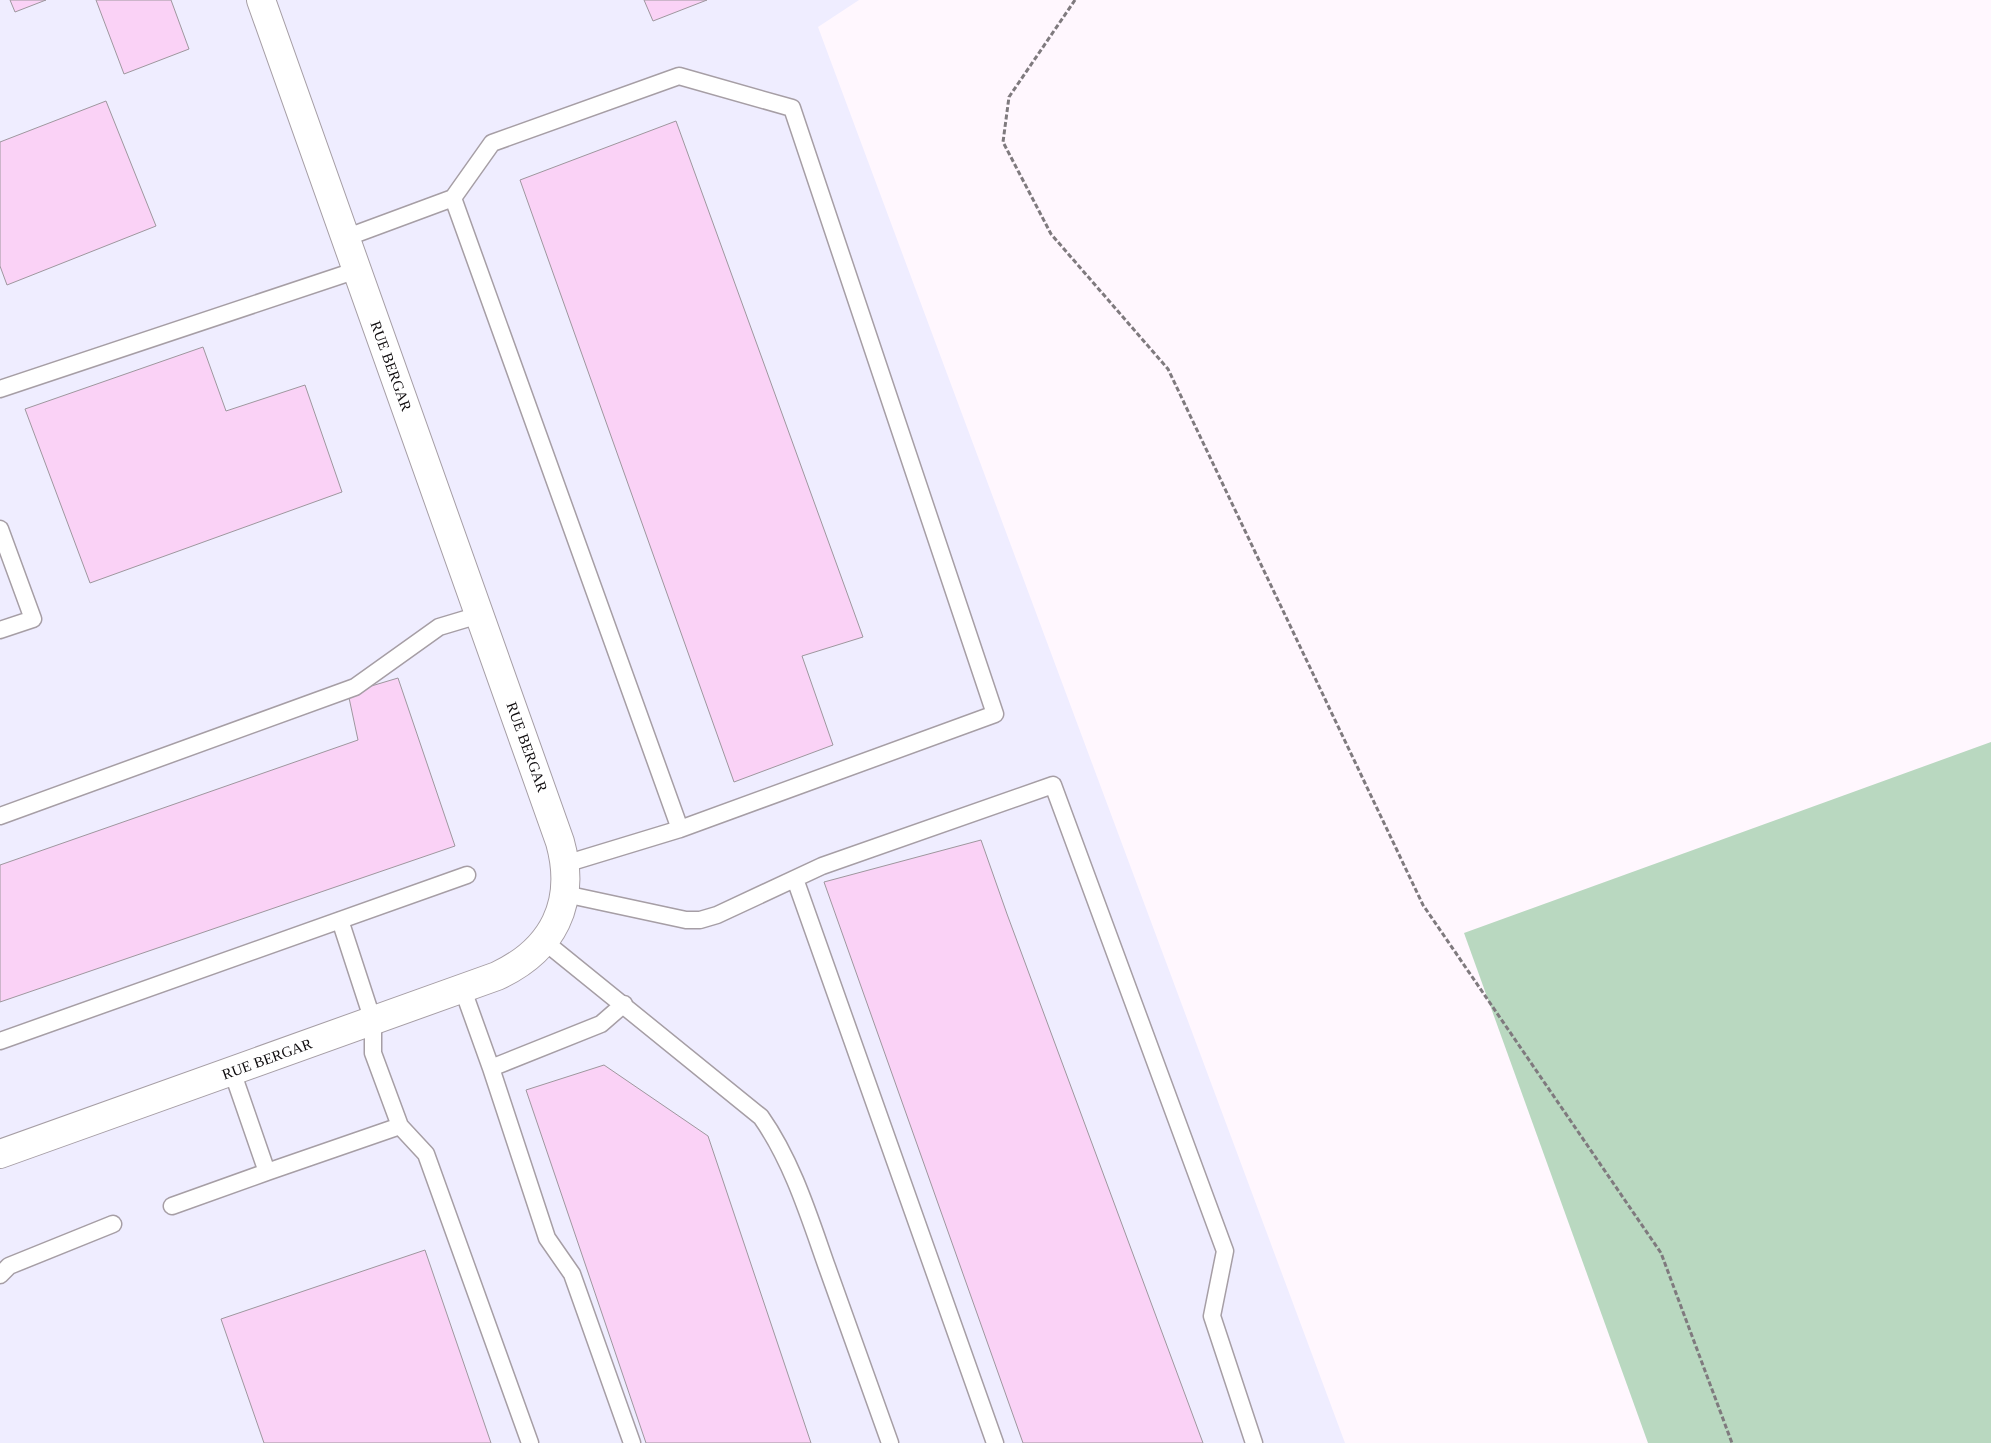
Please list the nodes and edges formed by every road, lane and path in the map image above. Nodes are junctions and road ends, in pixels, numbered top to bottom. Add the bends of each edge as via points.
1 (261, 0) edge
2 (1075, 0) edge
3 (453, 198) junction
4 (345, 238) junction
5 (357, 270) junction
6 (0, 389) edge
7 (0, 528) edge
8 (479, 615) junction
9 (0, 630) edge
10 (0, 816) edge
11 (680, 829) junction
12 (565, 864) junction
13 (467, 875) dead end
14 (795, 878) junction
15 (565, 894) junction
16 (340, 920) junction
17 (545, 942) junction
18 (463, 990) junction
19 (624, 1004) junction
20 (373, 1021) junction
21 (0, 1041) edge
22 (491, 1068) junction
23 (232, 1072) junction
24 (400, 1126) junction
25 (0, 1154) edge
26 (267, 1172) junction
27 (172, 1206) dead end
28 (113, 1224) dead end
29 (0, 1275) edge
30 (530, 1443) edge
31 (632, 1443) edge
32 (890, 1443) edge
33 (995, 1443) edge
34 (1254, 1443) edge
35 (1732, 1443) edge

1 - 4 street, RUE BERGAR
2 - 35 path via 1009,97 1003,142 1051,234 1168,369 1423,905 1660,1254
3 - 4 lane
3 - 11 lane
3 - 11 lane via 492,143 679,76 792,108 995,714
4 - 5 street, RUE BERGAR
5 - 6 lane
5 - 8 street, RUE BERGAR
7 - 9 lane via 33,619
8 - 10 lane via 439,627 355,686
8 - 12 street, RUE BERGAR via 557,832
11 - 12 lane
12 - 15 street, RUE BERGAR
13 - 16 lane
14 - 15 lane via 700,920 686,920
14 - 33 lane
14 - 34 lane via 1052,785 1226,1251 1212,1316
15 - 17 street, RUE BERGAR via 559,916
16 - 20 lane
16 - 21 lane
17 - 18 street, RUE BERGAR via 517,966
17 - 19 lane
18 - 20 street, RUE BERGAR
18 - 22 lane
19 - 22 lane via 601,1024
19 - 32 lane via 761,1117 773,1133 817,1238
20 - 23 street, RUE BERGAR
20 - 24 lane via 373,1054
22 - 31 lane via 547,1238 572,1274
23 - 25 street, RUE BERGAR
23 - 26 lane
24 - 26 lane
24 - 30 lane via 426,1154
26 - 27 lane
28 - 29 lane via 9,1266

